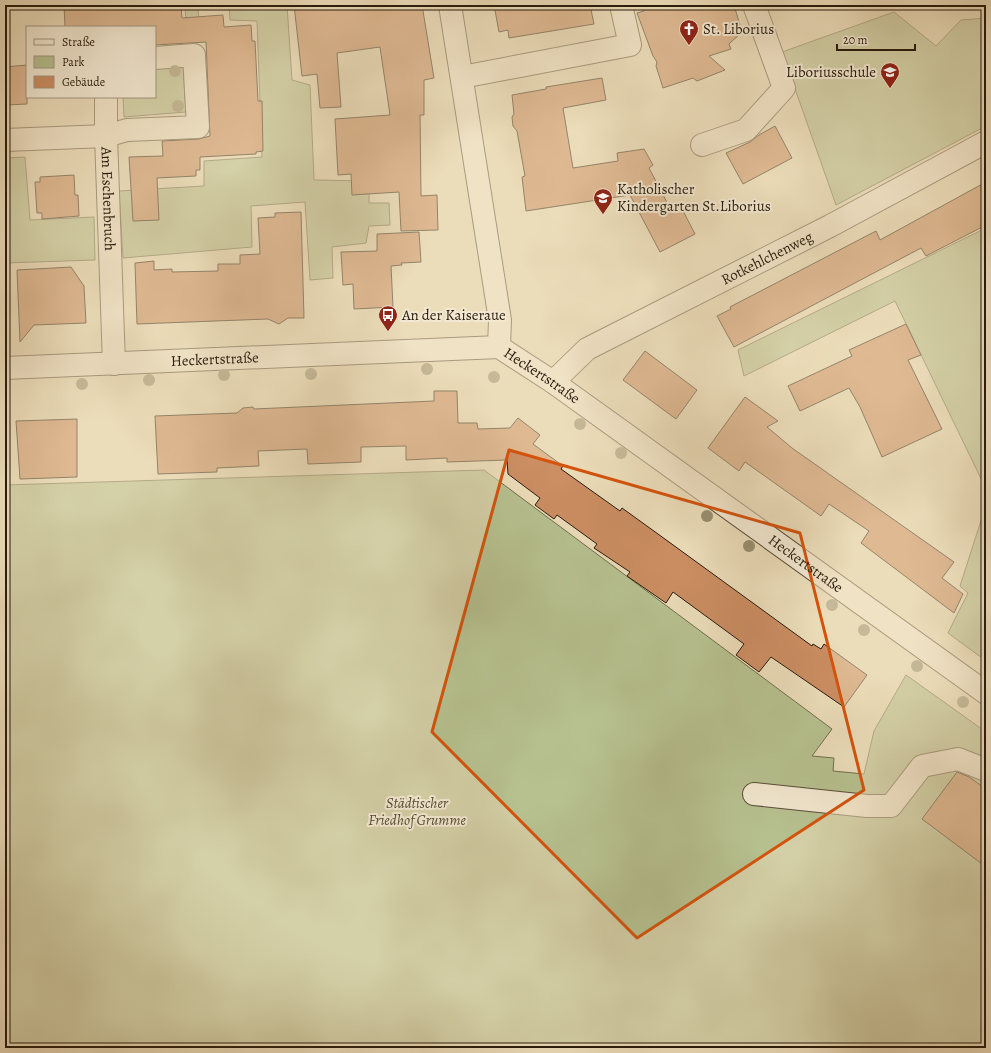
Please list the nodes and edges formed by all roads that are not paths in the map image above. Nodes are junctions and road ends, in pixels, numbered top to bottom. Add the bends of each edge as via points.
1 (450, 5) edge
2 (621, 5) edge
3 (754, 5) edge
4 (156, 58) edge
5 (462, 77) junction
6 (106, 98) edge
7 (106, 136) junction
8 (5, 140) edge
9 (986, 142) edge
10 (702, 145) dead end
11 (499, 347) junction
12 (114, 364) junction
13 (5, 368) edge
14 (553, 382) junction
15 (986, 693) edge
16 (986, 770) edge
17 (754, 794) dead end

1 - 5 street
2 - 5 street via 630,44
3 - 10 street via 784,88 746,130
4 - 7 street via 194,55 198,127 127,130
5 - 11 street via 500,320
6 - 7 street
7 - 8 street, Am Eschenbruch
7 - 12 street, Am Eschenbruch
9 - 14 street, Rotkehlchenweg via 830,226 587,349
11 - 12 street, Heckertstraße
11 - 14 street, Heckertstraße
12 - 13 street, Heckertstraße
14 - 15 street, Heckertstraße
16 - 17 street via 958,759 922,766 891,806 867,806

